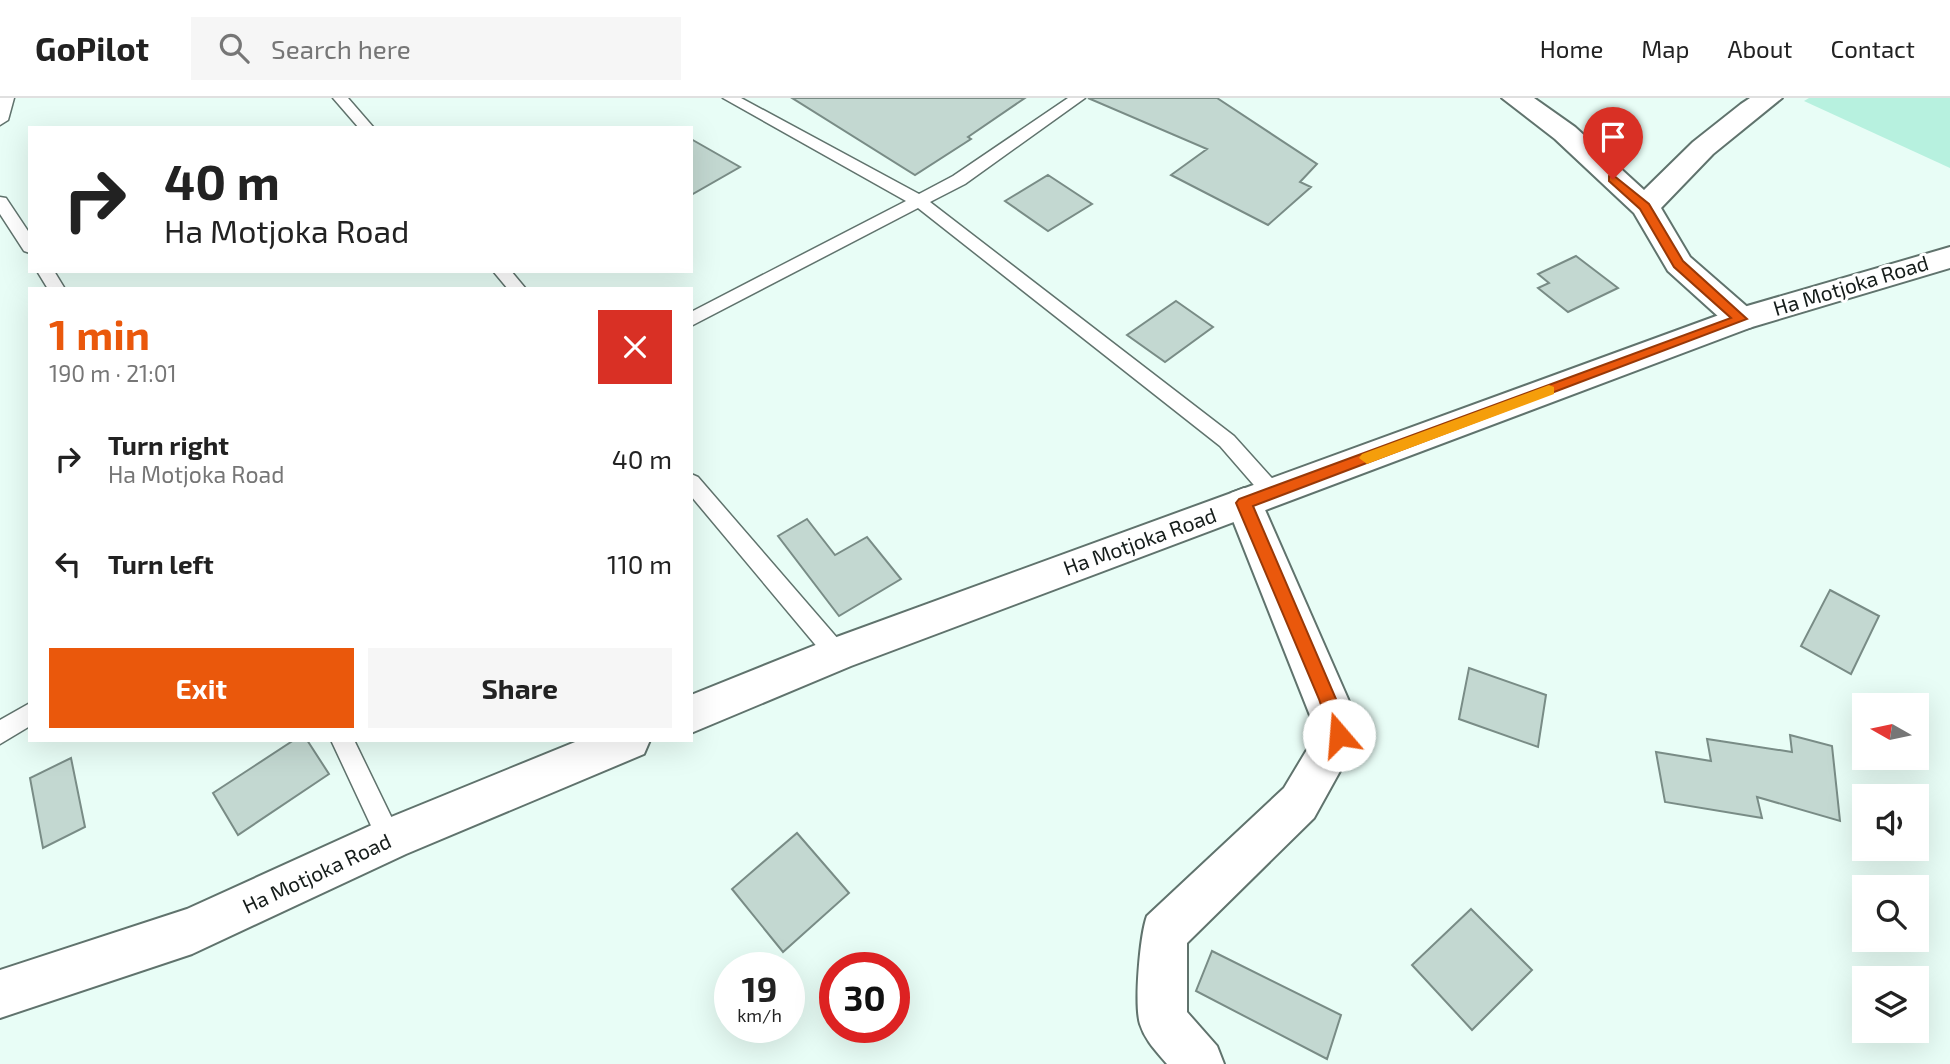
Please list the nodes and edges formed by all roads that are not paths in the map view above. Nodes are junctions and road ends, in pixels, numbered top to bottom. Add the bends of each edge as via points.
1 (7, 98) edge
2 (340, 98) edge
3 (730, 98) edge
4 (1078, 98) edge
5 (1516, 98) edge
6 (1768, 98) edge
7 (0, 120) edge
8 (365, 126) edge
9 (0, 202) edge
10 (920, 202) junction
11 (1645, 207) junction
12 (28, 244) edge
13 (1950, 257) edge
14 (503, 273) edge
15 (516, 287) edge
16 (693, 319) edge
17 (1741, 319) junction
18 (693, 484) edge
19 (1259, 498) junction
20 (837, 654) junction
21 (693, 713) edge
22 (28, 714) edge
23 (0, 733) edge
24 (343, 742) edge
25 (624, 742) edge
26 (390, 839) junction
27 (0, 994) edge
28 (1199, 1064) edge

1 - 7 lane
2 - 8 lane
3 - 10 lane
4 - 10 lane
5 - 11 street via 1565,133
6 - 11 street via 1676,172
9 - 12 lane
10 - 16 lane
10 - 19 lane via 1227,441
11 - 17 street via 1679,264
13 - 17 street, Ha Motjoka Road
14 - 15 lane
17 - 19 street, Ha Motjoka Road
18 - 20 lane
19 - 20 street, Ha Motjoka Road
19 - 28 street via 1339,735 1299,803 1164,933 1163,1021
20 - 21 street, Ha Motjoka Road
22 - 23 lane
24 - 26 lane
25 - 26 street, Ha Motjoka Road
26 - 27 street, Ha Motjoka Road via 192,932

